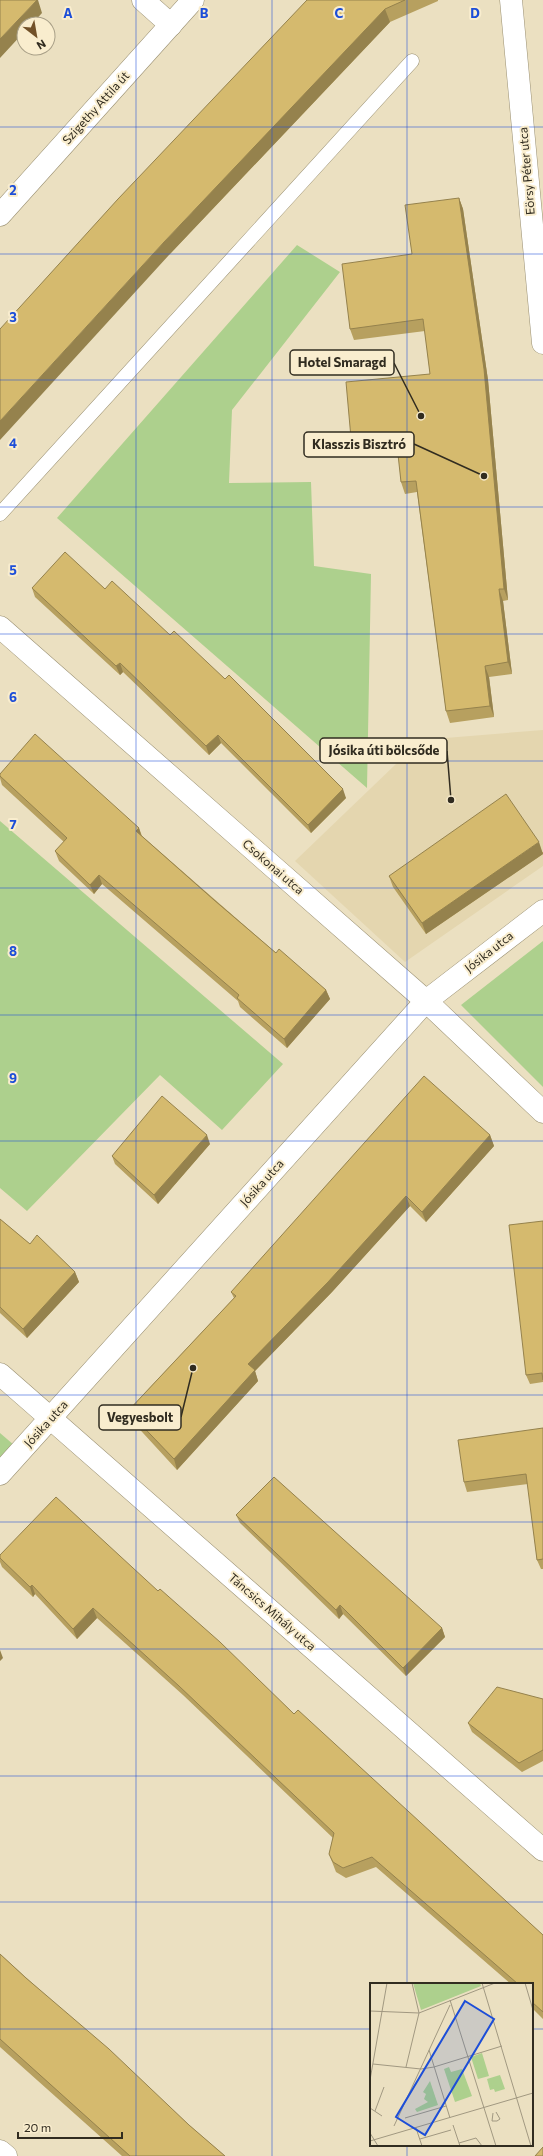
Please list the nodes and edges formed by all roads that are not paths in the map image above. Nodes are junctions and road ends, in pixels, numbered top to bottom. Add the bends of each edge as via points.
1 (143, 0) edge
2 (193, 0) edge
3 (511, 0) edge
4 (171, 25) junction
5 (412, 61) dead end
6 (0, 216) edge
7 (543, 343) edge
8 (0, 514) edge
9 (0, 627) edge
10 (543, 911) edge
11 (426, 1001) junction
12 (543, 1112) edge
13 (0, 1374) edge
14 (50, 1418) junction
15 (0, 1474) edge
16 (543, 1850) edge
17 (0, 2151) edge
18 (6, 2156) edge

1 - 4 street
2 - 4 street, Szigethy Attila út
3 - 7 street, Eörsy Péter utca
4 - 6 street, Szigethy Attila út
5 - 8 lane
9 - 11 street, Csokonai utca
10 - 11 street, Jósika utca
11 - 12 street, Csokonai utca
11 - 14 street, Jósika utca
13 - 14 street, Táncsics Mihály utca
14 - 15 street, Jósika utca
14 - 16 street, Táncsics Mihály utca
17 - 18 street

